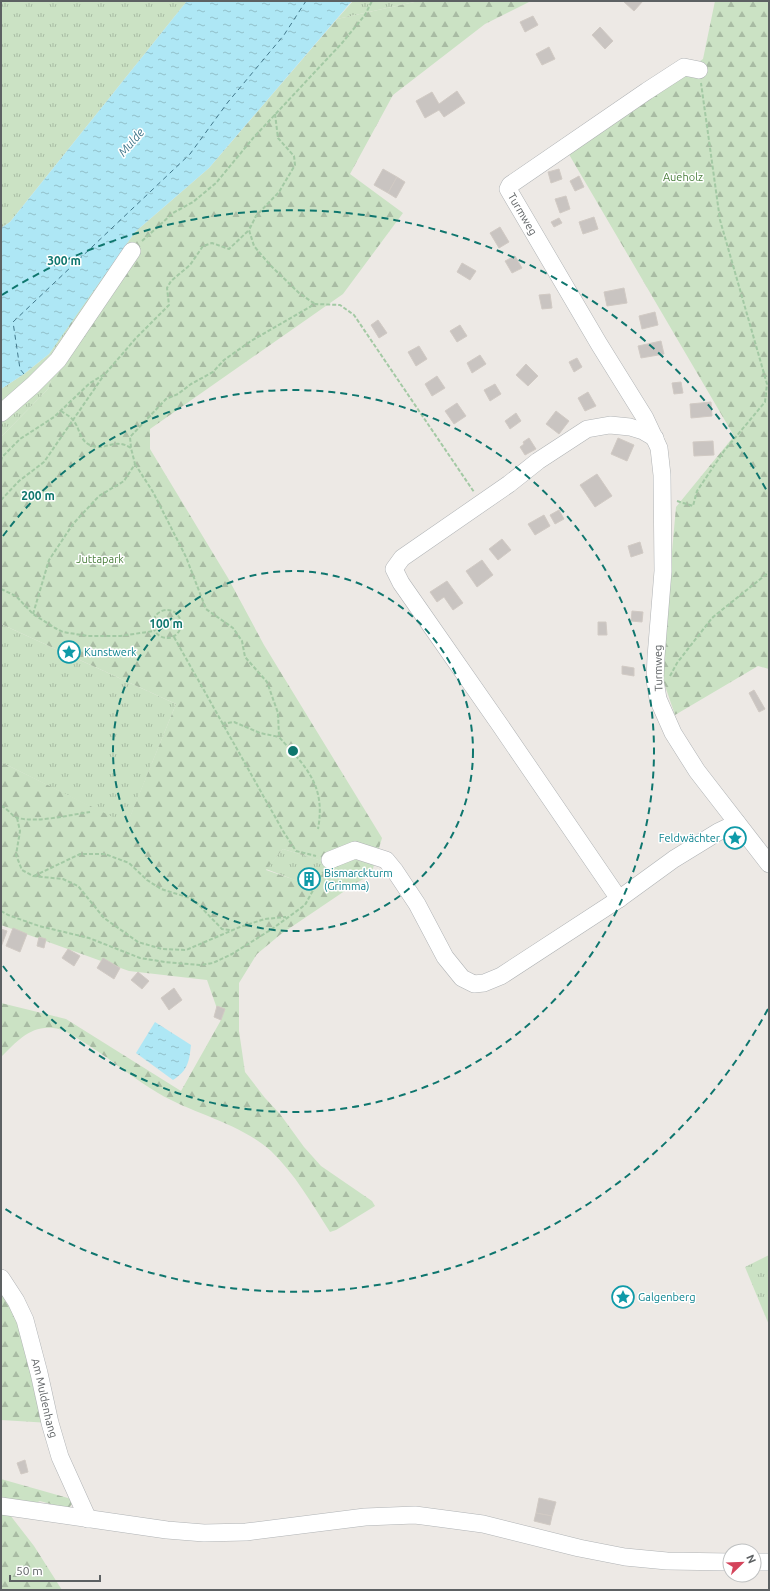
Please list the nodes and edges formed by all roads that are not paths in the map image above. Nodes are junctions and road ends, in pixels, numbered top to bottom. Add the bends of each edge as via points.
1 (699, 70) road end
2 (132, 250) road end
3 (1, 413) edge
4 (654, 438) junction
5 (737, 823) junction
6 (330, 860) road end
7 (769, 864) edge
8 (619, 900) junction
9 (1, 1278) edge
10 (1, 1506) edge
11 (88, 1519) junction
12 (722, 1562) edge

1 - 4 street, Turmweg via 684,67 547,159 508,189 645,418
2 - 3 street via 58,360
4 - 5 street, Turmweg via 659,448 662,475 663,572 655,680 658,699 673,733
4 - 8 street via 630,427 587,429 402,558 394,569 401,583
5 - 7 street, Turmweg
5 - 8 street via 674,859
6 - 8 street via 355,850 386,860 417,904 445,957 462,978 474,984 501,976
9 - 11 street, Am Muldenhang via 25,1320 60,1457
10 - 11 street
11 - 12 street via 204,1533 246,1532 364,1517 415,1515 483,1524 625,1557

